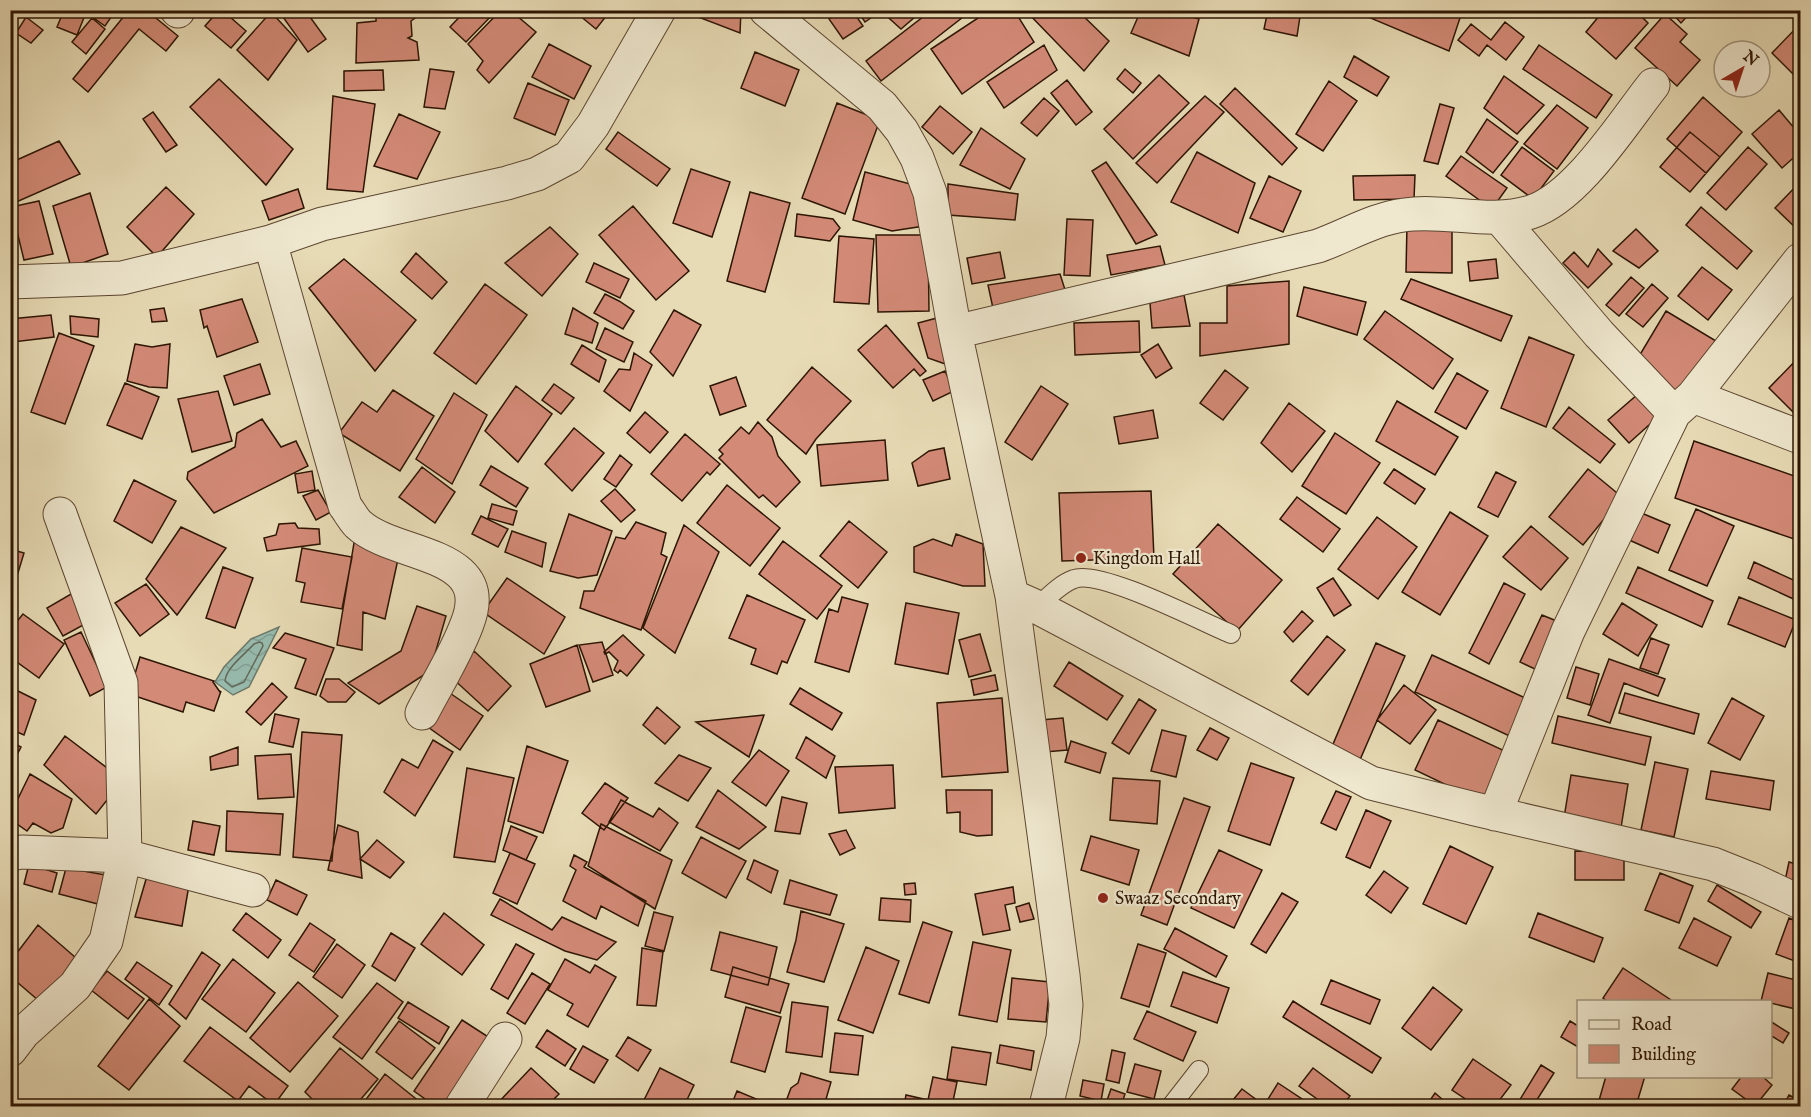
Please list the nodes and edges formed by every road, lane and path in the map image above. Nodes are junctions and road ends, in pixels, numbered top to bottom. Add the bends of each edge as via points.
1 (659, 10) edge
2 (766, 10) edge
3 (1653, 85) dead end
4 (1500, 218) junction
5 (270, 242) junction
6 (1800, 260) edge
7 (10, 282) edge
8 (955, 332) junction
9 (1683, 405) junction
10 (1800, 437) edge
11 (60, 514) dead end
12 (1025, 601) junction
13 (1230, 634) dead end
14 (422, 713) dead end
15 (1495, 814) junction
16 (10, 854) edge
17 (125, 855) junction
18 (253, 890) dead end
19 (1800, 902) edge
20 (505, 1039) dead end
21 (10, 1050) edge
22 (1199, 1070) dead end
23 (1047, 1106) edge
24 (462, 1107) edge
25 (1171, 1107) edge

1 - 5 street via 593,125 569,157 537,174 507,183 322,224
2 - 8 street via 882,106 902,131 930,193
3 - 4 street via 1586,171 1558,197 1532,212
4 - 8 street via 1440,213 1403,215 1318,246
4 - 9 street via 1599,334
5 - 7 street via 122,278
5 - 14 street via 345,506 358,524 379,538 455,567 469,581 472,602 468,623
6 - 9 street
8 - 12 street
9 - 10 street
9 - 15 street via 1568,631
11 - 17 street via 121,682
12 - 13 lane via 1076,578 1094,578 1130,589
12 - 15 street via 1371,783
12 - 23 street via 1066,1005 1063,1038
15 - 19 street via 1713,864
16 - 17 street
17 - 18 street
17 - 21 street via 106,941 75,986
20 - 24 street
22 - 25 lane

